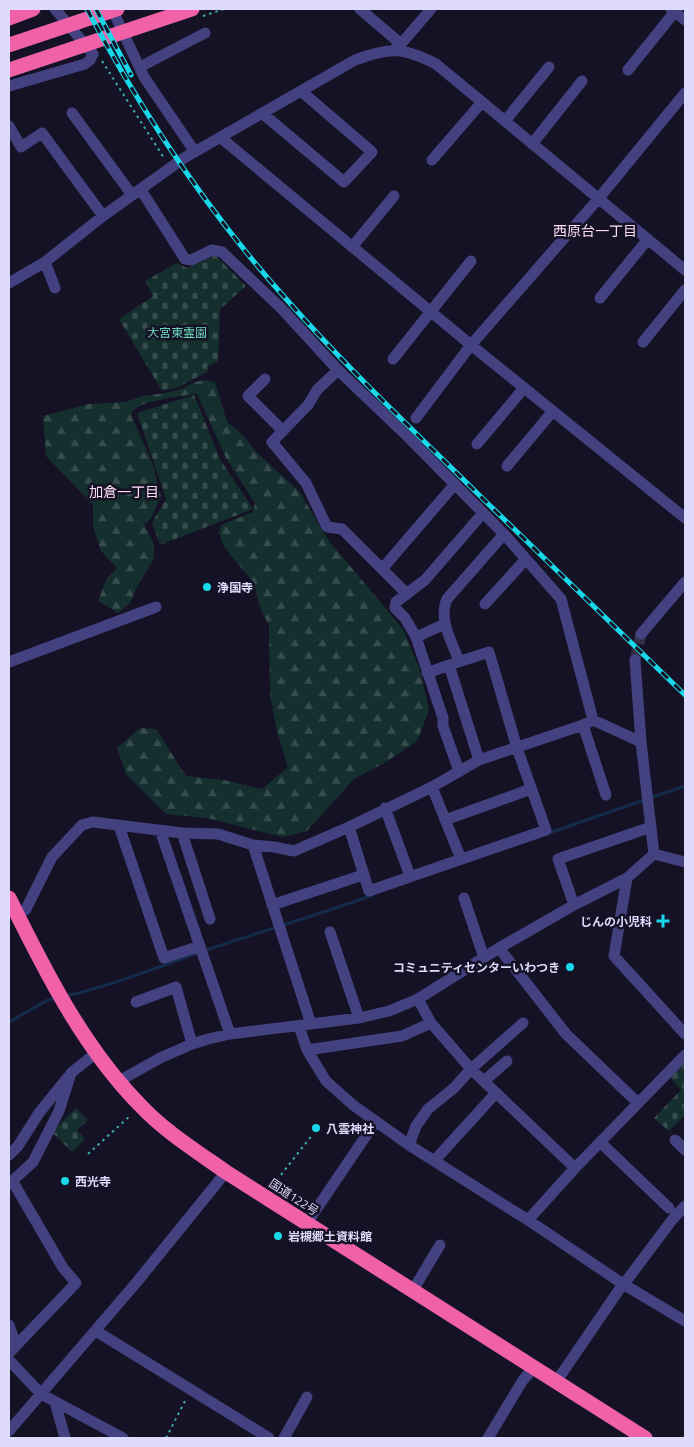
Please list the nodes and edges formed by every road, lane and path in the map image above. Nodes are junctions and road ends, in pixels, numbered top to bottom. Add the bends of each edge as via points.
1 (34, 9) edge
2 (55, 9) edge
3 (112, 9) edge
4 (117, 9) edge
5 (192, 9) edge
6 (360, 9) edge
7 (431, 9) edge
8 (674, 10) edge
9 (9, 18) edge
10 (685, 20) edge
11 (205, 34) dead end
12 (9, 46) edge
13 (398, 47) junction
14 (93, 54) junction
15 (140, 67) junction
16 (549, 67) dead end
17 (9, 70) edge
18 (628, 70) dead end
19 (582, 81) dead end
20 (9, 86) edge
21 (301, 91) junction
22 (685, 93) edge
23 (482, 102) junction
24 (72, 112) dead end
25 (262, 114) junction
26 (505, 121) junction
27 (9, 126) edge
28 (221, 138) junction
29 (532, 144) junction
30 (195, 152) junction
31 (432, 160) dead end
32 (170, 169) junction
33 (136, 193) junction
34 (394, 196) dead end
35 (599, 198) junction
36 (102, 216) junction
37 (648, 239) junction
38 (352, 246) junction
39 (471, 260) dead end
40 (45, 262) junction
41 (685, 270) edge
42 (9, 283) edge
43 (55, 288) dead end
44 (685, 290) edge
45 (600, 298) dead end
46 (431, 312) junction
47 (643, 342) dead end
48 (471, 345) junction
49 (393, 359) dead end
50 (338, 370) junction
51 (265, 379) dead end
52 (524, 388) junction
53 (553, 411) junction
54 (416, 418) dead end
55 (283, 431) junction
56 (477, 444) dead end
57 (507, 466) dead end
58 (455, 484) junction
59 (483, 513) junction
60 (685, 518) edge
61 (504, 534) junction
62 (526, 559) junction
63 (382, 569) junction
64 (685, 582) edge
65 (407, 594) junction
66 (485, 604) dead end
67 (156, 607) dead end
68 (445, 624) junction
69 (641, 634) tunnel mouth
70 (416, 637) junction
71 (635, 660) tunnel mouth
72 (9, 662) edge
73 (454, 663) junction
74 (427, 673) junction
75 (588, 722) junction
76 (640, 742) junction
77 (517, 748) junction
78 (479, 760) junction
79 (459, 771) junction
80 (432, 786) junction
81 (531, 790) junction
82 (606, 795) dead end
83 (385, 808) junction
84 (445, 820) junction
85 (119, 826) junction
86 (349, 827) junction
87 (651, 827) junction
88 (160, 830) junction
89 (182, 833) junction
90 (253, 845) junction
91 (654, 854) junction
92 (461, 859) junction
93 (685, 862) edge
94 (363, 875) junction
95 (410, 876) junction
96 (627, 878) junction
97 (9, 898) edge
98 (464, 898) dead end
99 (574, 905) junction
100 (272, 906) junction
101 (18, 916) junction
102 (210, 919) dead end
103 (330, 932) dead end
104 (200, 946) junction
105 (499, 948) junction
106 (484, 958) junction
107 (418, 999) junction
108 (136, 1002) dead end
109 (359, 1018) junction
110 (524, 1022) dead end
111 (431, 1023) junction
112 (305, 1025) junction
113 (230, 1034) junction
114 (685, 1034) edge
115 (192, 1044) junction
116 (307, 1050) junction
117 (96, 1053) junction
118 (685, 1054) edge
119 (507, 1061) dead end
120 (471, 1069) junction
121 (69, 1077) junction
122 (119, 1081) junction
123 (484, 1081) junction
124 (496, 1093) junction
125 (638, 1103) junction
126 (141, 1106) junction
127 (376, 1121) junction
128 (312, 1134) dead end
129 (675, 1140) dead end
130 (600, 1142) junction
131 (409, 1145) junction
132 (685, 1150) edge
133 (88, 1154) dead end
134 (9, 1155) edge
135 (434, 1160) junction
136 (575, 1168) junction
137 (226, 1172) junction
138 (11, 1183) edge
139 (264, 1196) junction
140 (685, 1206) edge
141 (669, 1208) dead end
142 (528, 1220) junction
143 (307, 1223) junction
144 (440, 1245) dead end
145 (624, 1284) junction
146 (413, 1290) junction
147 (685, 1321) edge
148 (9, 1325) edge
149 (96, 1330) junction
150 (12, 1349) edge
151 (9, 1360) edge
152 (534, 1368) junction
153 (556, 1382) junction
154 (191, 1390) junction
155 (40, 1394) junction
156 (307, 1397) dead end
157 (55, 1402) junction
158 (10, 1433) edge
159 (65, 1438) edge
160 (123, 1438) edge
161 (166, 1438) edge
162 (269, 1438) edge
163 (284, 1438) edge
164 (488, 1438) edge
165 (643, 1438) edge

1 - 9 highway
2 - 14 street
3 - 15 street
4 - 12 highway
5 - 17 highway
6 - 13 street
7 - 13 street
8 - 10 street
8 - 18 street
11 - 15 street
13 - 21 street via 355,60
13 - 23 street via 436,64
14 - 20 street via 85,64
14 - 32 path via 98,56
15 - 30 street
16 - 26 street
19 - 29 street
21 - 25 street
21 - 25 street via 372,152 344,182
22 - 35 street
23 - 26 street
23 - 31 street
24 - 33 street
25 - 28 street
26 - 29 street
27 - 36 street via 21,147 42,133
28 - 30 street
28 - 38 street
29 - 35 street
30 - 32 street
32 - 33 street
33 - 36 street
33 - 50 street via 185,259 191,260 212,250 222,252
34 - 38 street
35 - 37 street
35 - 48 street
36 - 40 street
37 - 41 street
37 - 45 street
38 - 46 street
39 - 46 street
40 - 42 street
40 - 43 street
44 - 47 street
46 - 48 street
46 - 49 street
48 - 52 street
48 - 54 street
50 - 55 street
50 - 58 street
51 - 55 street via 248,396
52 - 53 street
52 - 56 street
53 - 57 street
53 - 60 street
55 - 63 street via 272,442 306,483 328,527 342,529
58 - 59 street
58 - 63 street
59 - 61 street
59 - 65 street via 425,580
61 - 62 street
61 - 68 street via 447,599 443,608
62 - 66 street
62 - 75 street via 560,599
63 - 65 street
64 - 69 street
65 - 70 street via 396,602 395,608 406,618
67 - 72 street
68 - 70 street
68 - 73 street
70 - 74 street
71 - 76 street
73 - 74 street
73 - 77 street via 489,652
73 - 78 street
74 - 79 street
75 - 76 street
75 - 77 street
75 - 82 street
76 - 87 street
77 - 78 street
77 - 81 street
78 - 79 street
79 - 80 street
80 - 83 street
80 - 84 street
81 - 84 street
81 - 92 street via 546,830
83 - 86 street
83 - 95 street
84 - 92 street
85 - 88 street
85 - 101 street via 93,822 82,825 52,857 26,909
85 - 104 street via 164,958
86 - 90 street via 294,851
86 - 94 street
87 - 91 street
87 - 99 street via 558,859
88 - 89 street
88 - 104 street
89 - 90 street via 218,834
89 - 102 street
90 - 100 street
91 - 93 street
91 - 96 street
92 - 95 street
94 - 95 street via 369,890
94 - 100 street
96 - 99 street
96 - 114 street via 614,956
97 - 101 highway, 国道122号
98 - 106 street
99 - 105 street
100 - 112 street
101 - 117 highway, 国道122号 via 72,1016
103 - 109 street
104 - 113 street
105 - 106 street
105 - 125 street via 566,1034
106 - 107 street
107 - 109 street
107 - 111 street
108 - 115 street via 176,988
109 - 112 street
110 - 120 street
111 - 116 street via 402,1036
111 - 120 street
112 - 113 street
112 - 116 street
113 - 115 street
115 - 122 street via 143,1066
116 - 127 street via 326,1082
117 - 121 street
117 - 122 highway, 国道122号
118 - 125 street
119 - 123 street
120 - 123 street
120 - 131 street via 428,1109 416,1126
121 - 134 street
121 - 138 street via 60,1111 33,1162
122 - 126 highway, 国道122号
123 - 124 street
124 - 135 street
124 - 136 street
125 - 130 street
126 - 133 path
126 - 137 highway, 国道122号
127 - 131 street
127 - 143 street
128 - 139 path
129 - 132 street
130 - 136 street
130 - 141 street
131 - 135 street
135 - 142 street
136 - 142 street
137 - 139 highway, 国道122号
137 - 149 street
138 - 150 street via 62,1268 76,1283
139 - 143 highway, 国道122号
140 - 145 street
142 - 145 street
143 - 146 highway, 国道122号
144 - 146 street
145 - 147 street
145 - 153 street
146 - 152 highway, 国道122号
148 - 150 street
149 - 154 street
149 - 155 street
151 - 155 street
152 - 153 highway, 国道122号
152 - 164 street via 523,1380
153 - 165 highway, 国道122号
154 - 161 path
154 - 162 street
155 - 157 street
155 - 158 street
156 - 163 street
157 - 159 street
157 - 160 street

